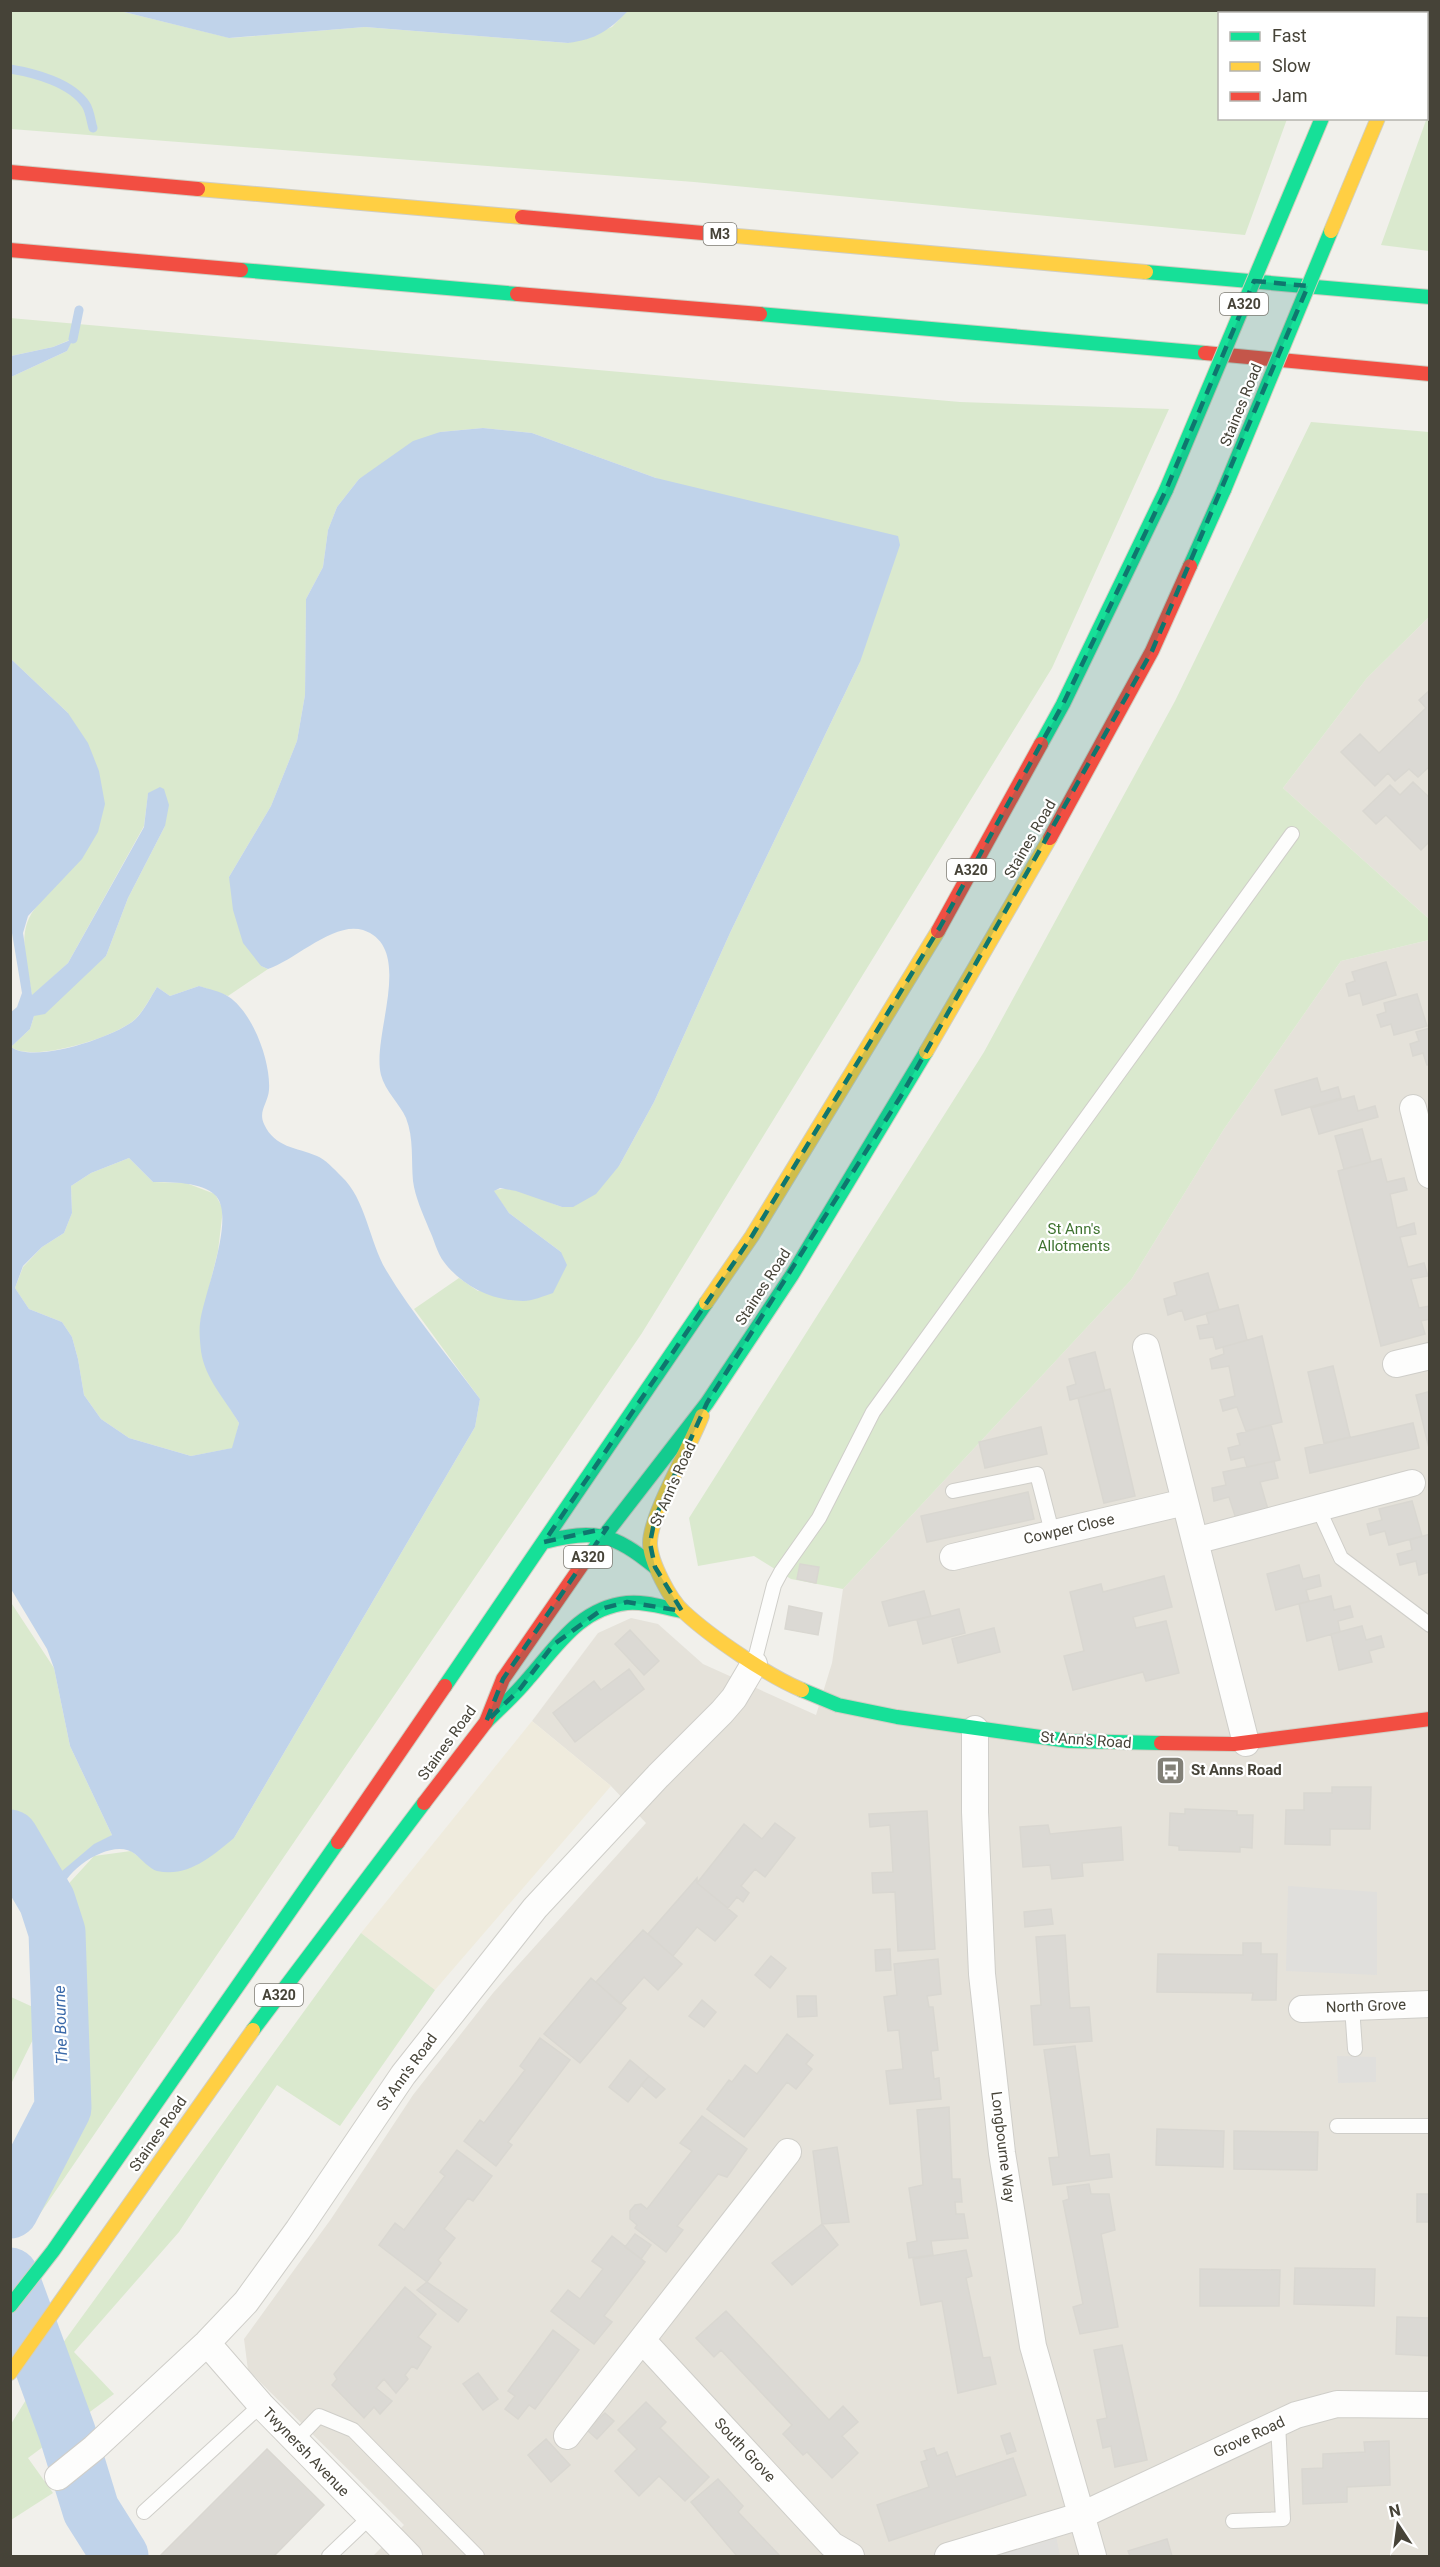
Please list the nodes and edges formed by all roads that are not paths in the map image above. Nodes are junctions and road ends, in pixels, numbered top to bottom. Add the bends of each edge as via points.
1 (1321, 120) edge
2 (1377, 120) edge
3 (10, 172) edge
4 (10, 250) edge
5 (1430, 297) edge
6 (1430, 374) edge
7 (1293, 834) dead end
8 (1413, 1108) dead end
9 (1430, 1175) edge
10 (1146, 1347) dead end
11 (1430, 1356) edge
12 (1396, 1364) dead end
13 (707, 1403) junction
14 (1412, 1483) dead end
15 (953, 1491) dead end
16 (1185, 1502) junction
17 (1319, 1510) junction
18 (1052, 1532) junction
19 (603, 1534) junction
20 (1195, 1541) junction
21 (544, 1542) junction
22 (953, 1557) dead end
23 (655, 1566) junction
24 (681, 1611) junction
25 (1430, 1625) edge
26 (754, 1664) junction
27 (1430, 1719) edge
28 (486, 1722) junction
29 (975, 1729) junction
30 (1246, 1743) junction
31 (1430, 2004) edge
32 (1352, 2007) junction
33 (1302, 2009) dead end
34 (1355, 2049) dead end
35 (1337, 2126) dead end
36 (1430, 2126) edge
37 (788, 2152) dead end
38 (10, 2306) edge
39 (642, 2340) junction
40 (207, 2343) junction
41 (10, 2373) edge
42 (261, 2404) junction
43 (1430, 2405) edge
44 (1278, 2424) junction
45 (567, 2436) dead end
46 (296, 2441) junction
47 (58, 2476) dead end
48 (144, 2512) dead end
49 (1080, 2516) junction
50 (369, 2518) junction
51 (1233, 2521) dead end
52 (329, 2556) edge
53 (409, 2556) edge
54 (477, 2556) edge
55 (851, 2556) edge
56 (948, 2556) edge
57 (1093, 2556) edge

1 - 21 main road, Staines Road / A320, bridge via 1166,490 1063,704 940,927 752,1236
2 - 13 main road, Staines Road / A320, bridge via 1224,490 1152,651 1061,819 895,1106 792,1275
3 - 5 main road, M3
4 - 6 main road
7 - 26 lane via 873,1412 819,1518 778,1578
8 - 9 street
10 - 16 street
11 - 12 street
13 - 19 main road, Staines Road / A320
13 - 23 main road, St Ann's Road via 655,1518 650,1544
14 - 17 street
15 - 18 lane via 1037,1474
16 - 18 street, Cowper Close
16 - 20 street
17 - 20 street
17 - 25 lane via 1341,1557
18 - 22 street, Cowper Close
19 - 21 main road, St Ann's Road via 584,1532
19 - 23 main road, St Ann's Road via 626,1543
19 - 28 main road, Staines Road / A320 via 503,1679
20 - 30 street
21 - 38 main road, Staines Road / A320 via 53,2251
23 - 24 main road, St Ann's Road
24 - 26 main road, St Ann's Road
24 - 28 main road, St Ann's Road via 627,1602 604,1608 576,1624 553,1645 520,1689
26 - 29 main road, St Ann's Road via 789,1685 838,1705
26 - 40 street, St Ann's Road via 722,1712 535,1908 403,2075 246,2301
27 - 30 main road, St Ann's Road
28 - 41 main road, Staines Road / A320 via 208,2092
29 - 30 main road, St Ann's Road via 1069,1742
29 - 49 street, Longbourne Way via 982,1974 1002,2153 1032,2346
31 - 32 street, North Grove
32 - 33 street, North Grove
32 - 34 lane
35 - 36 lane
37 - 39 street
39 - 45 street
39 - 55 street, South Grove via 832,2545
40 - 42 street, Twynersh Avenue
40 - 47 street, St Ann's Road via 94,2448
42 - 46 street, Twynersh Avenue
42 - 48 lane
43 - 44 street, Grove Road via 1336,2404
44 - 49 street, Grove Road
44 - 51 lane via 1283,2519
46 - 50 street, Twynersh Avenue
46 - 54 lane via 319,2416 353,2430
49 - 56 street
49 - 57 street, Longbourne Way
50 - 52 lane
50 - 53 street, Twynersh Avenue

